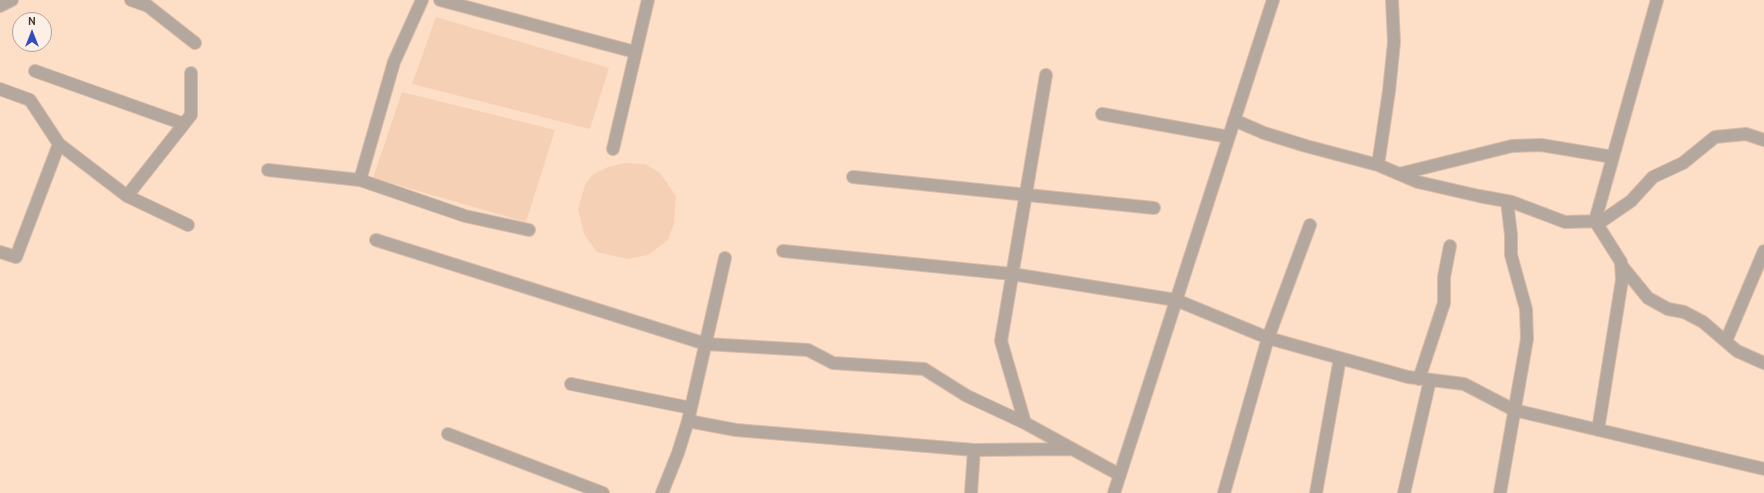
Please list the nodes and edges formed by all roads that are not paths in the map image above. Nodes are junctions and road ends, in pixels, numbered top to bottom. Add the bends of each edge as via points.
1 (12, 0) edge
2 (131, 0) edge
3 (422, 0) edge
4 (440, 0) edge
5 (648, 0) edge
6 (1273, 0) edge
7 (1392, 0) edge
8 (1657, 0) edge
9 (0, 6) edge
10 (195, 43) dead end
11 (635, 52) junction
12 (35, 71) dead end
13 (191, 74) dead end
14 (1046, 75) dead end
15 (0, 89) edge
16 (1102, 114) dead end
17 (1234, 120) junction
18 (184, 124) junction
19 (1229, 138) junction
20 (1764, 140) edge
21 (59, 144) junction
22 (612, 149) dead end
23 (1613, 157) junction
24 (1378, 166) junction
25 (268, 170) dead end
26 (1399, 174) junction
27 (852, 177) dead end
28 (360, 180) junction
29 (1025, 194) junction
30 (127, 196) junction
31 (1506, 201) junction
32 (1154, 208) dead end
33 (1595, 221) junction
34 (188, 225) dead end
35 (1310, 225) dead end
36 (529, 230) dead end
37 (376, 240) dead end
38 (1450, 246) dead end
39 (783, 251) dead end
40 (1764, 251) edge
41 (0, 252) edge
42 (725, 258) dead end
43 (1621, 265) junction
44 (1012, 274) junction
45 (1176, 300) junction
46 (1268, 338) junction
47 (1726, 341) junction
48 (706, 344) junction
49 (1340, 358) junction
50 (1764, 363) edge
51 (1424, 380) junction
52 (571, 384) dead end
53 (691, 408) junction
54 (1514, 410) junction
55 (688, 421) junction
56 (1025, 423) junction
57 (1598, 430) junction
58 (448, 434) dead end
59 (1072, 449) junction
60 (974, 450) junction
61 (1764, 469) edge
62 (1120, 475) junction
63 (603, 493) edge
64 (662, 493) edge
65 (971, 493) edge
66 (1114, 493) edge
67 (1224, 493) edge
68 (1316, 493) edge
69 (1404, 493) edge
70 (1500, 493) edge

1 - 9 street
2 - 10 street via 148,6
3 - 28 street via 394,62
4 - 11 street
5 - 11 street
6 - 17 street
7 - 24 street via 1394,42
8 - 23 street
11 - 22 street
12 - 18 street
13 - 18 street via 191,115
14 - 29 street
15 - 21 street via 30,100
16 - 19 street
17 - 19 street
17 - 24 street via 1264,133
18 - 30 street
19 - 45 street
20 - 33 street via 1746,134 1715,137 1683,163 1654,177 1631,201 1602,221
21 - 30 street
21 - 41 street via 16,257
23 - 26 street via 1541,145 1512,146
23 - 33 street
24 - 26 street
25 - 28 street
26 - 31 street via 1418,182
27 - 29 street
28 - 36 street via 465,216
29 - 32 street
29 - 44 street
30 - 34 street
31 - 33 street via 1565,222
31 - 54 street via 1511,255 1526,309 1527,339
33 - 43 street
35 - 46 street
37 - 48 street
38 - 51 street via 1444,277 1444,303
39 - 44 street
40 - 47 street
42 - 48 street
43 - 47 street via 1648,298 1697,319
43 - 57 street via 1622,280 1617,318
44 - 45 street
44 - 56 street via 1001,341
45 - 46 street
45 - 62 street
46 - 49 street
46 - 67 street
47 - 50 street via 1737,351
48 - 53 street
48 - 56 street via 808,350 833,363 924,369 967,396
49 - 51 street via 1408,378
49 - 68 street
51 - 54 street via 1464,384
51 - 69 street
52 - 53 street
53 - 55 street
54 - 57 street
54 - 70 street
55 - 60 street via 736,430
55 - 64 street
56 - 59 street
57 - 61 street
58 - 63 street
59 - 60 street
59 - 62 street
60 - 65 street
62 - 66 street

